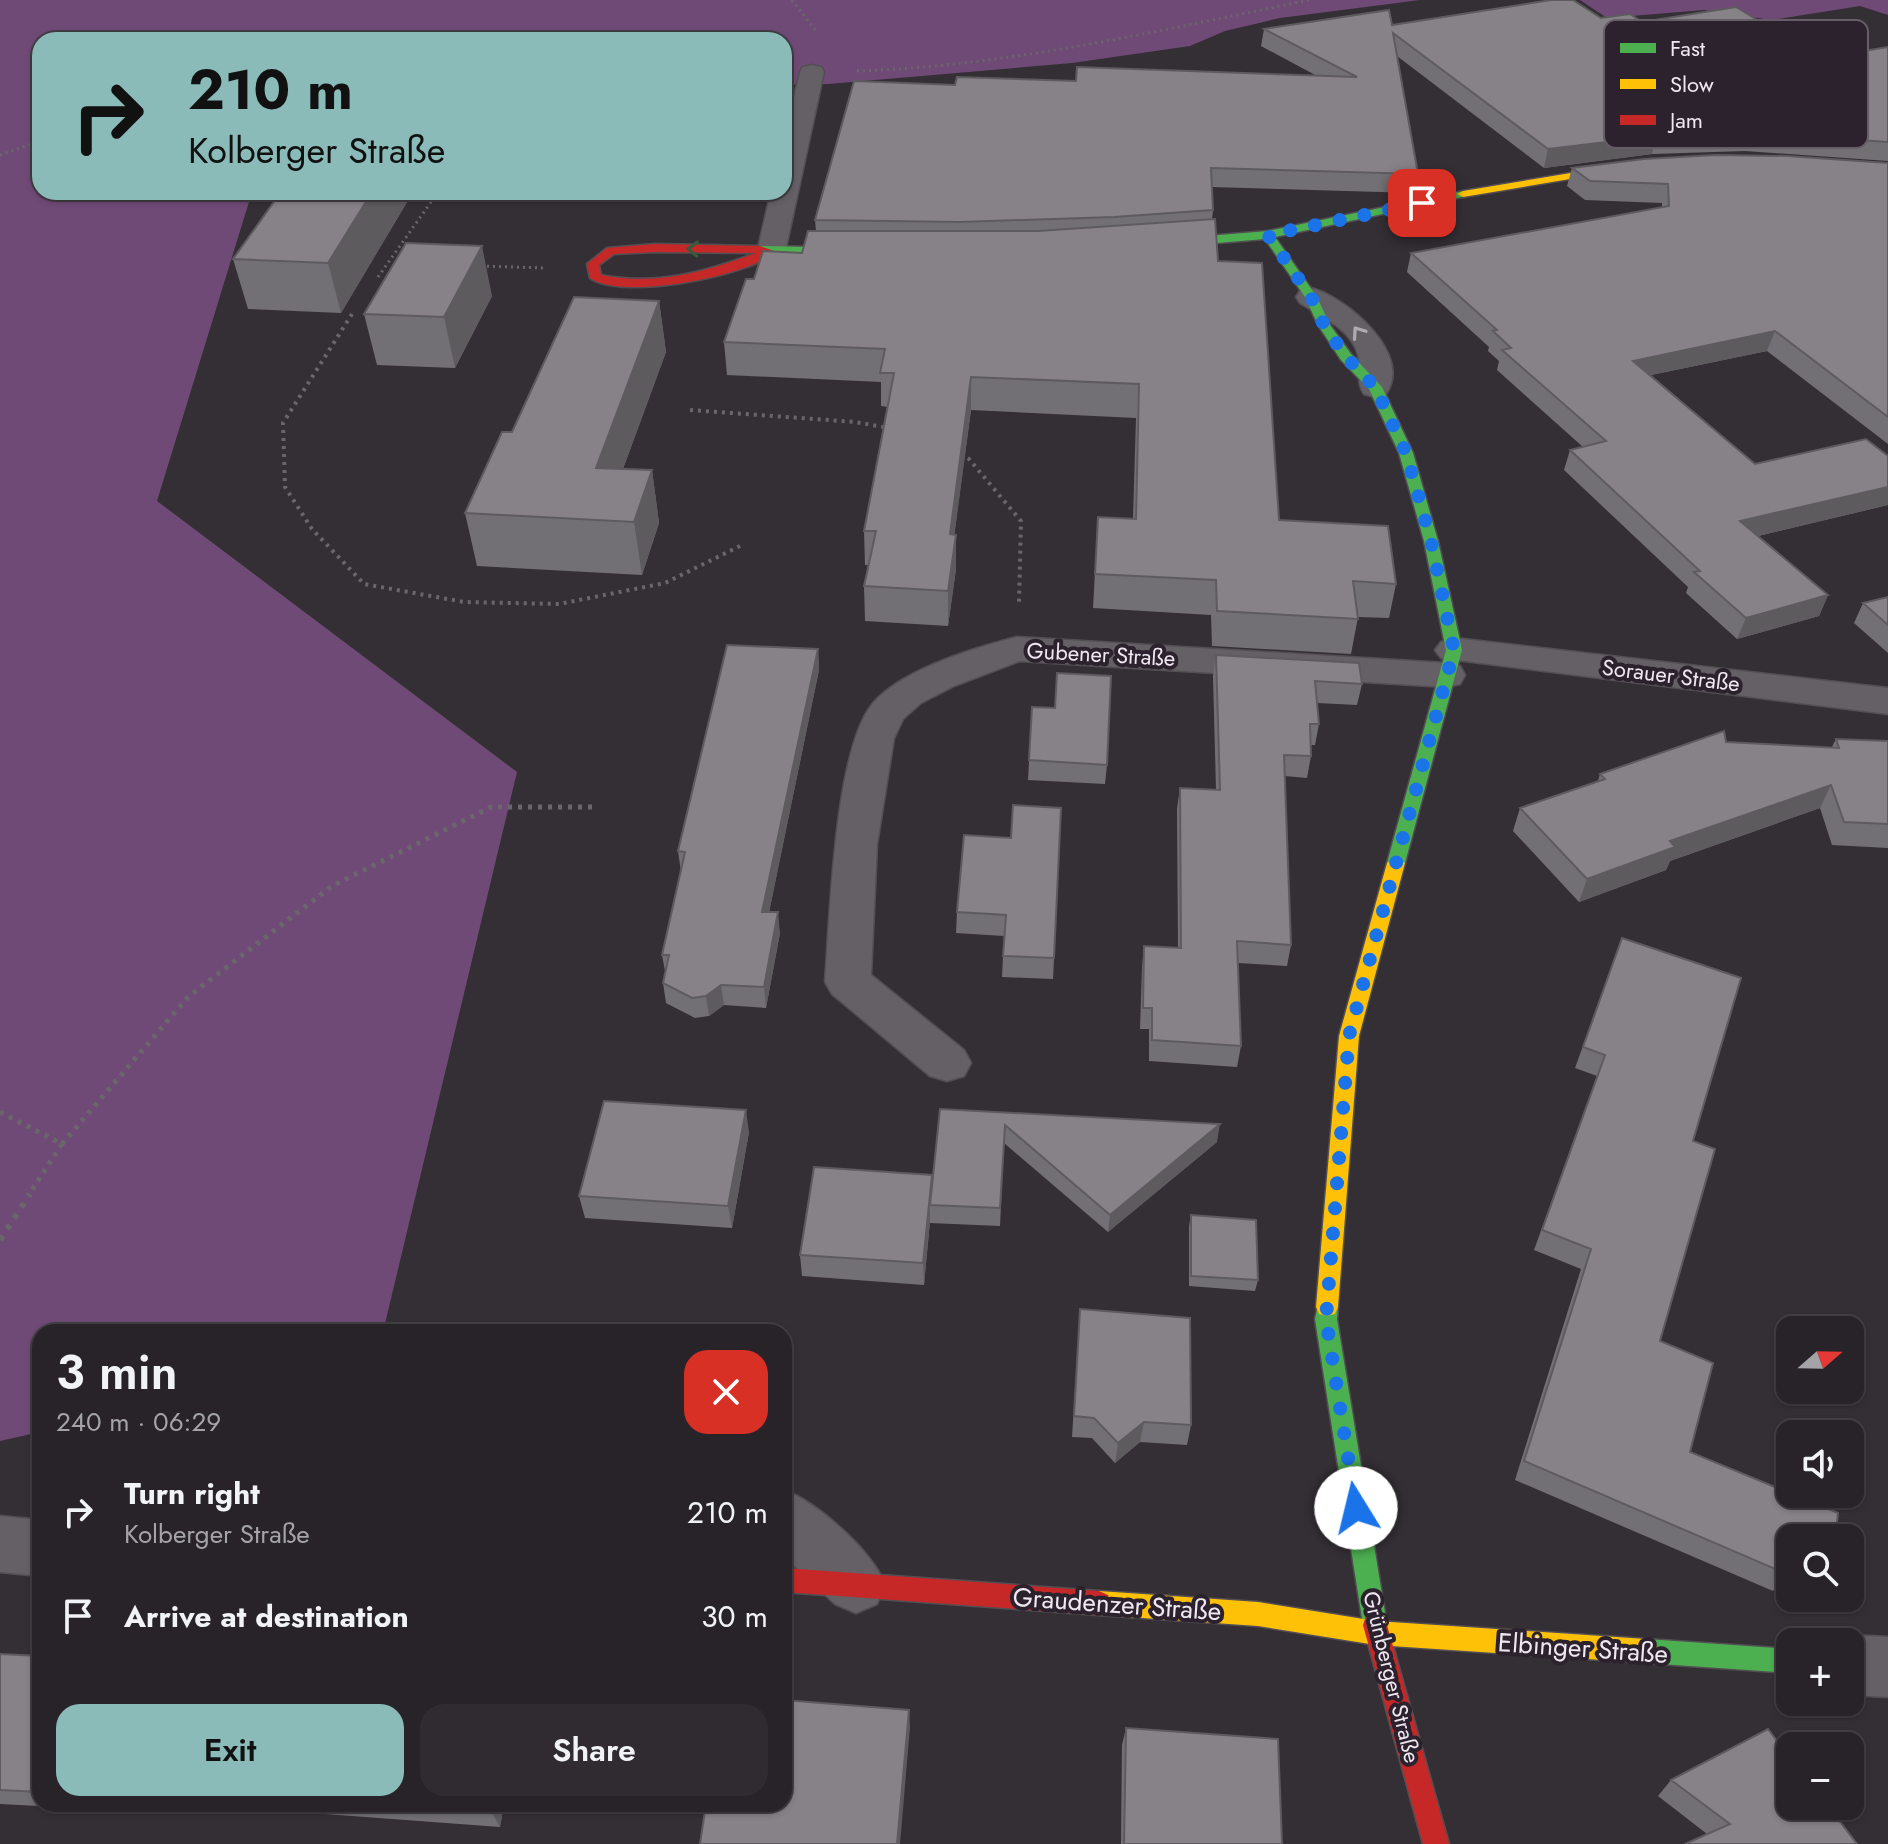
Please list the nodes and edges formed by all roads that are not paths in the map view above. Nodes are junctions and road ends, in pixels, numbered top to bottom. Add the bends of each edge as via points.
1 (812, 72) road end
2 (792, 160) edge
3 (1643, 164) edge
4 (783, 200) edge
5 (1268, 235) junction
6 (1143, 245) edge
7 (771, 252) junction
8 (878, 252) edge
9 (1311, 297) joint
10 (1375, 387) joint
11 (1450, 662) junction
12 (1888, 701) edge
13 (947, 1063) dead end
14 (792, 1524) edge
15 (0, 1544) edge
16 (32, 1547) edge
17 (792, 1580) edge
18 (856, 1584) junction
19 (1376, 1633) junction
20 (1776, 1660) edge
21 (1864, 1666) edge
22 (1888, 1667) edge
23 (1436, 1844) edge

1 - 2 street
3 - 5 street via 1514,184
4 - 7 street
5 - 6 street
5 - 9 street, Grünberger Straße
7 -> 7 street via 655,248 611,251 593,264 596,278 617,286 657,286 699,279
7 - 8 street
9 - 10 street, Grünberger Straße via 1351,322 1374,354
10 - 11 street, Grünberger Straße via 1406,453 1431,541
11 - 12 street, Sorauer Straße
11 - 13 street, Gubener Straße via 1017,649 907,694 887,712 874,738 856,844 848,982
11 - 19 street, Grünberger Straße via 1349,1036 1326,1319
14 - 18 street
15 - 16 street
17 - 18 street, Graudenzer Straße
18 - 19 street, Graudenzer Straße via 1258,1614
19 - 20 street, Elbinger Straße
19 - 23 street, Grünberger Straße
21 - 22 street

